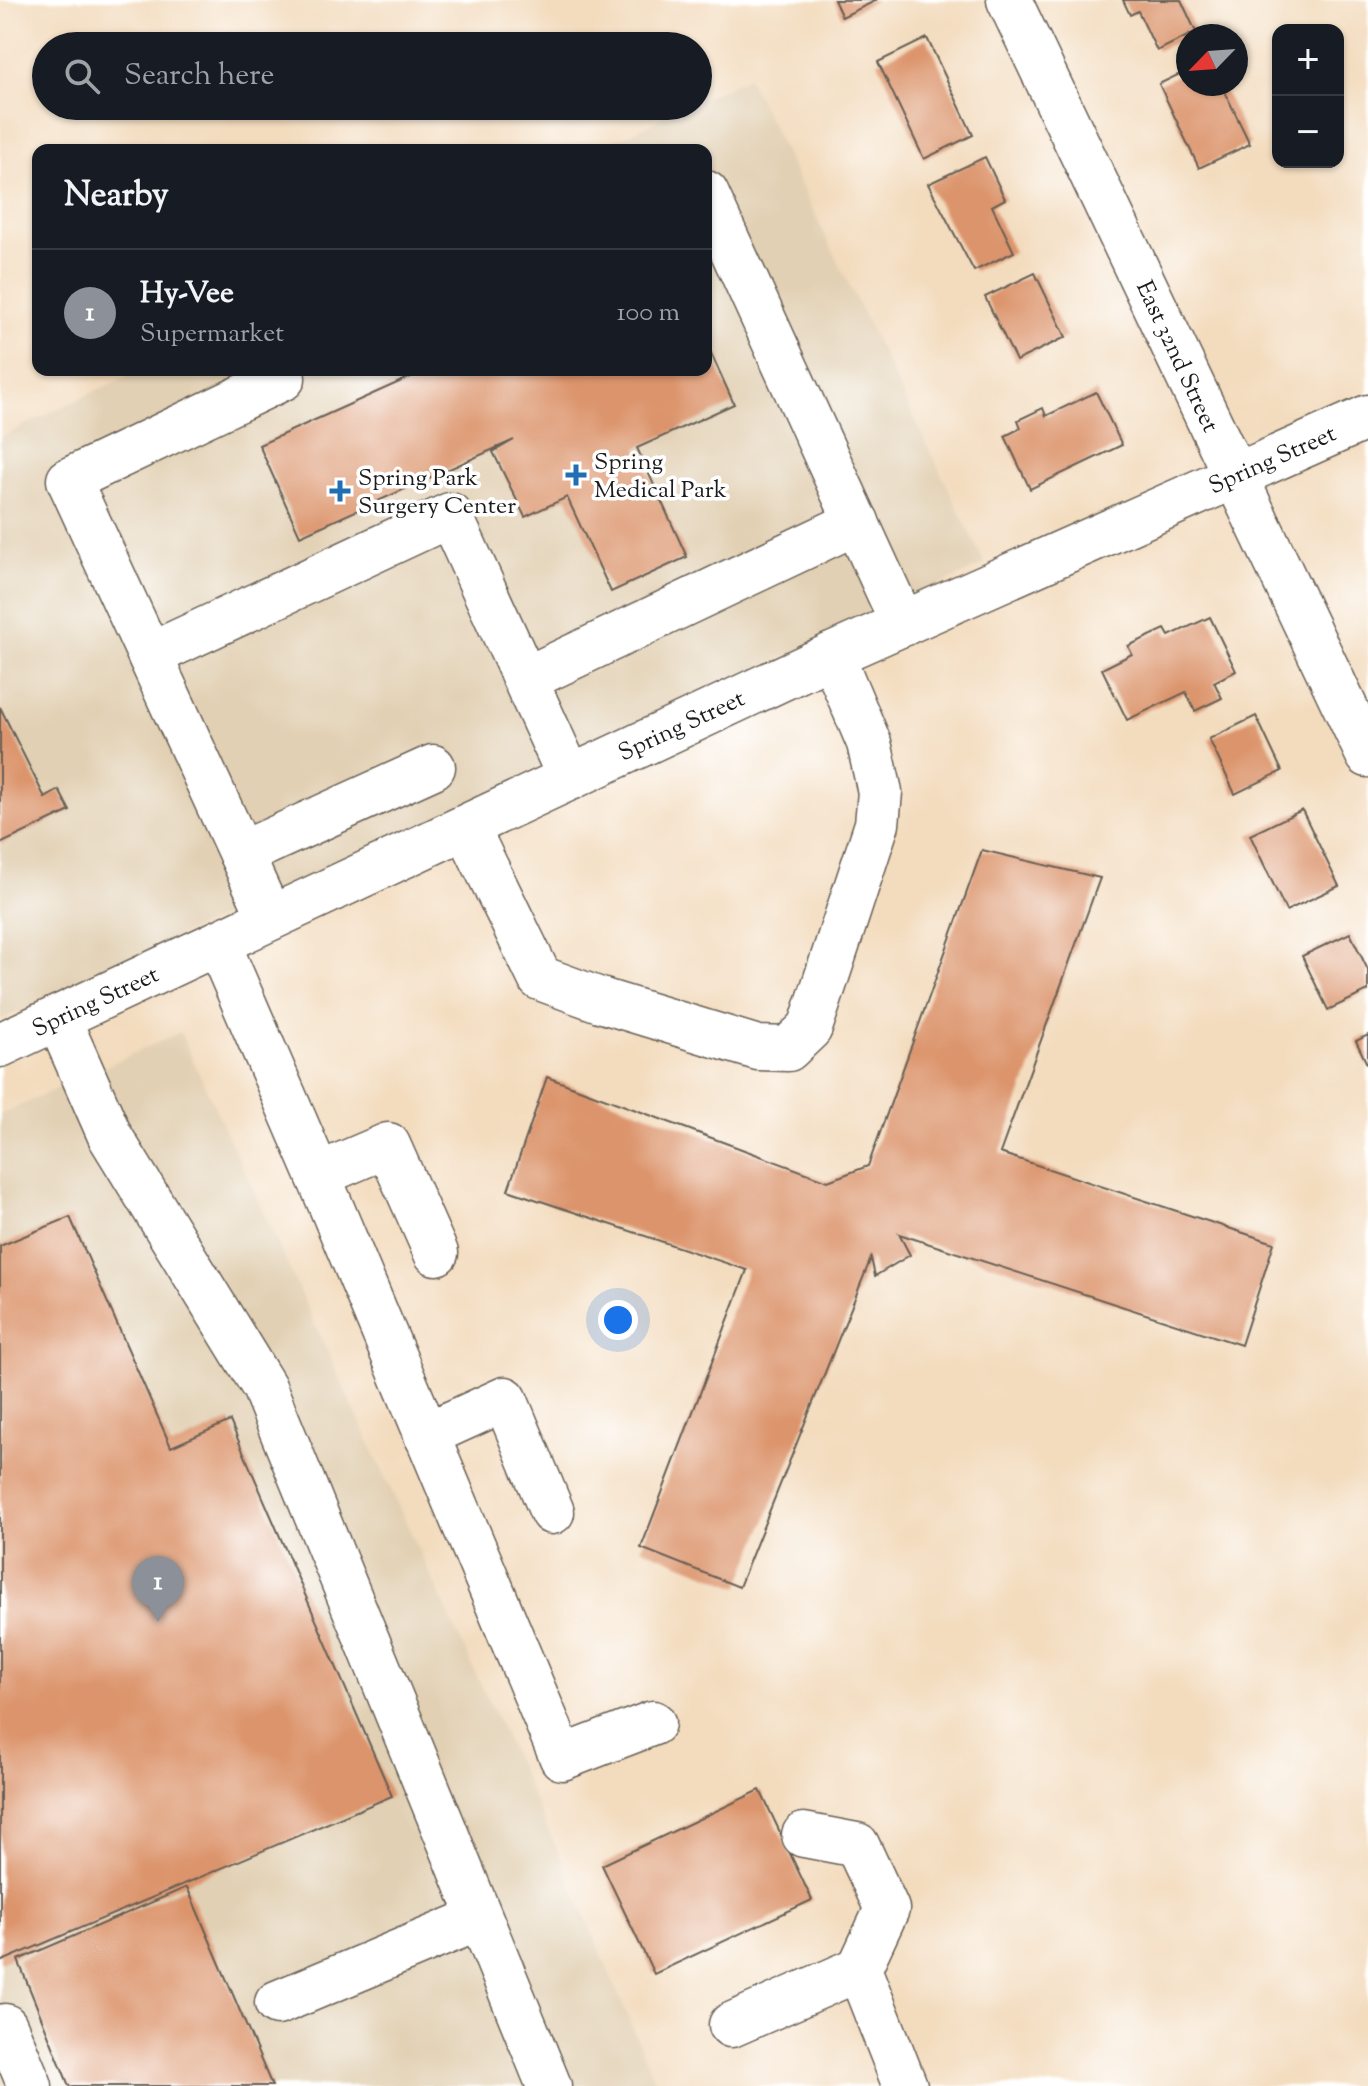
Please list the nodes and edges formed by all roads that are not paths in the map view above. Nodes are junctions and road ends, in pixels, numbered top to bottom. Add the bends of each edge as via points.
1 (1009, 0) edge
2 (712, 206) edge
3 (283, 378) dead end
4 (1368, 417) edge
5 (1235, 476) junction
6 (857, 522) junction
7 (903, 624) junction
8 (150, 655) junction
9 (832, 655) junction
10 (526, 679) junction
11 (1368, 755) edge
12 (433, 767) dead end
13 (570, 778) junction
14 (467, 828) junction
15 (241, 854) junction
16 (270, 918) junction
17 (218, 943) junction
18 (58, 1018) junction
19 (0, 1045) edge
20 (318, 1175) junction
21 (436, 1253) dead end
22 (426, 1435) junction
23 (552, 1512) dead end
24 (653, 1723) dead end
25 (804, 1835) dead end
26 (480, 1918) junction
27 (859, 1969) junction
28 (277, 2003) dead end
29 (731, 2025) dead end
30 (5, 2026) dead end
31 (30, 2086) edge
32 (549, 2086) edge
33 (905, 2086) edge

1 - 5 street, East 32nd Street
2 - 6 street
3 - 8 street via 69,480
4 - 5 street, Spring Street
5 - 7 street, Spring Street
5 - 11 street, East 32nd Street
6 - 7 street
6 - 10 street
7 - 9 street, Spring Street
8 - 10 street via 450,515
8 - 15 street
9 - 13 street, Spring Street
9 - 14 street via 869,743 880,792 877,824 810,1028 788,1049 758,1048 540,978
10 - 13 street
12 - 15 street
13 - 14 street, Spring Street
14 - 16 street, Spring Street
15 - 16 street
16 - 17 street, Spring Street
17 - 18 street, Spring Street
17 - 20 street
18 - 19 street, Spring Street
18 - 26 street via 110,1136 264,1387
20 - 21 street via 388,1145
20 - 22 street
22 - 23 street via 505,1399
22 - 24 street via 562,1758
25 - 27 street via 857,1845 887,1909
26 - 28 street
26 - 32 street
27 - 29 street
27 - 33 street
30 - 31 street

